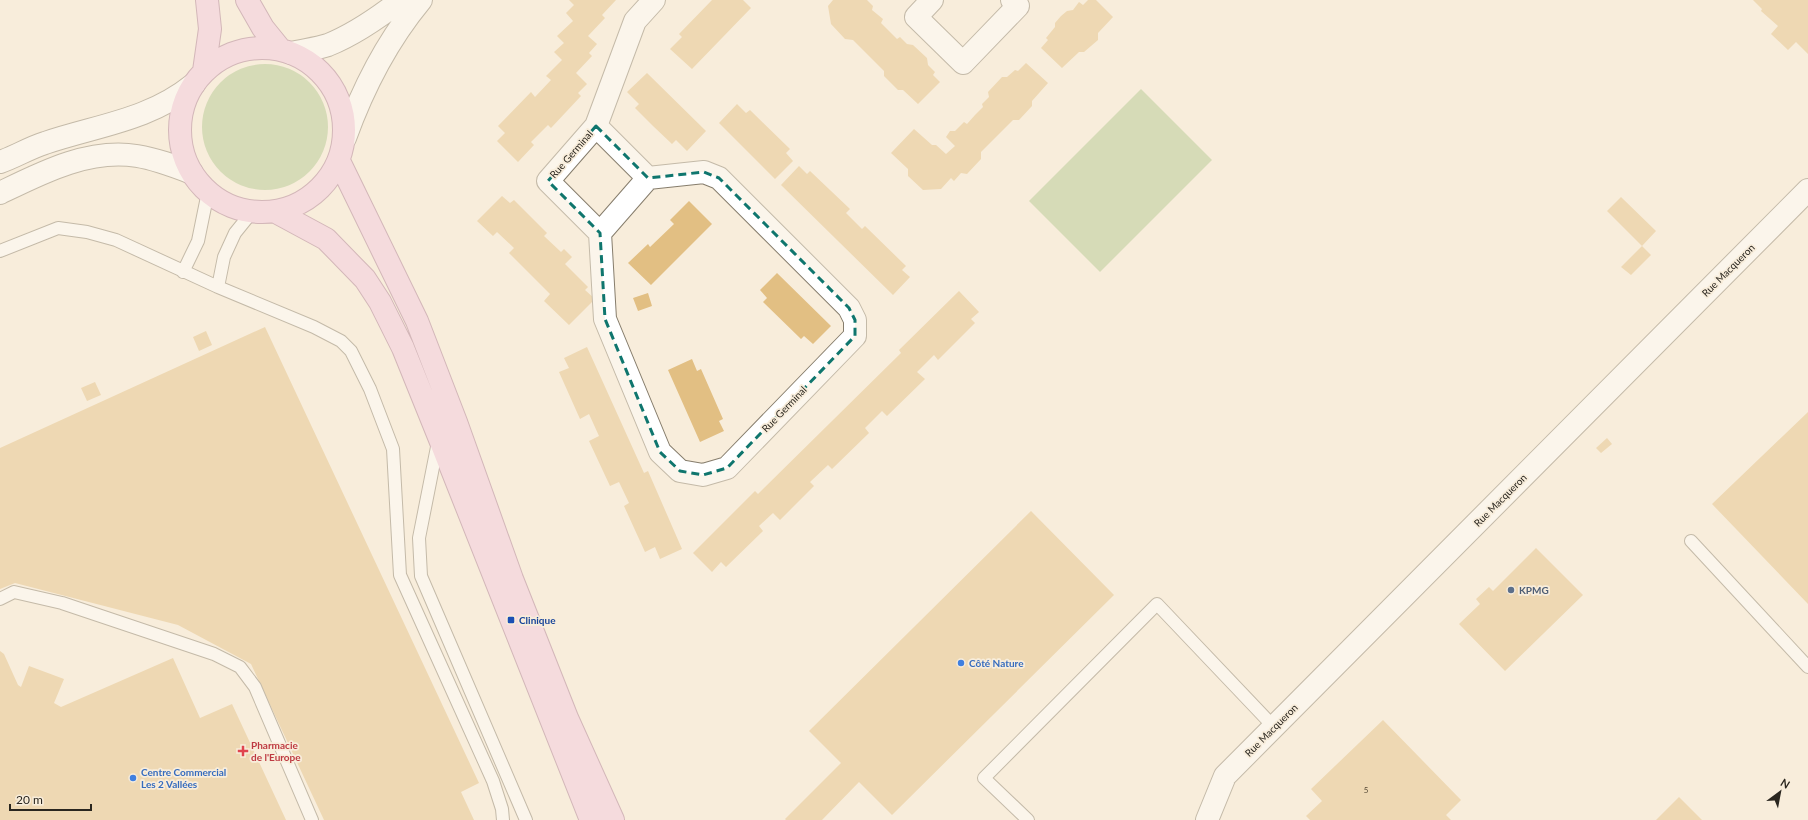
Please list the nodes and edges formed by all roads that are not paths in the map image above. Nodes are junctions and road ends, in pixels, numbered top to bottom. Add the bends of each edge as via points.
1 (207, 0) edge
2 (247, 0) edge
3 (401, 0) edge
4 (421, 0) edge
5 (654, 0) edge
6 (932, 0) edge
7 (1012, 0) edge
8 (285, 51) junction
9 (199, 78) junction
10 (596, 126) junction
11 (345, 138) junction
12 (339, 161) junction
13 (0, 162) edge
14 (192, 174) junction
15 (648, 178) junction
16 (1808, 190) edge
17 (208, 192) junction
18 (0, 194) edge
19 (252, 212) junction
20 (276, 212) junction
21 (600, 233) junction
22 (0, 251) edge
23 (183, 272) junction
24 (218, 287) junction
25 (439, 437) junction
26 (1690, 541) dead end
27 (0, 599) edge
28 (1808, 667) edge
29 (1274, 727) junction
30 (312, 820) edge
31 (503, 820) edge
32 (526, 820) edge
33 (591, 820) edge
34 (613, 820) edge
35 (1028, 820) edge
36 (1207, 820) edge

1 - 9 main road via 210,29
2 - 8 main road via 263,28
3 - 8 street via 353,34 326,46
4 - 11 street via 369,78
5 - 10 street, Rue Germinal via 635,20
6 - 7 street via 916,17 963,63 1018,6
8 - 9 main road via 259,48 239,51 220,59
8 - 11 main road via 310,63 326,78 338,96 344,117
9 - 13 street via 177,98 134,117 43,143
9 - 14 main road via 184,105 180,128 183,152
10 - 15 street, Rue Germinal
10 - 21 street, Rue Germinal via 548,180
11 - 12 main road
12 - 20 main road via 329,180 314,195 296,206
12 - 34 main road via 417,321 521,601 567,718
14 - 17 main road
14 - 18 street via 136,155 113,155 67,164
15 - 21 street
15 - 21 street, Rue Germinal via 704,172 720,178 849,308 855,320 855,336 727,468 703,475 680,471 660,452 605,319
16 - 29 street, Rue Macqueron
17 - 19 main road via 229,205
17 - 23 lane via 198,242
19 - 20 main road
19 - 24 lane via 235,233 224,257
20 - 25 main road via 326,239 365,279 380,302 403,348
22 - 23 lane via 58,228 116,240
23 - 24 lane
24 - 31 lane via 314,327 341,341 351,351 370,389 393,449 400,576 493,781
25 - 32 lane via 419,538 421,576
25 - 33 main road
26 - 28 lane
27 - 30 lane via 14,592 62,603 214,654 240,667 255,687
29 - 35 lane via 1157,604 984,778
29 - 36 street, Rue Macqueron via 1225,776

